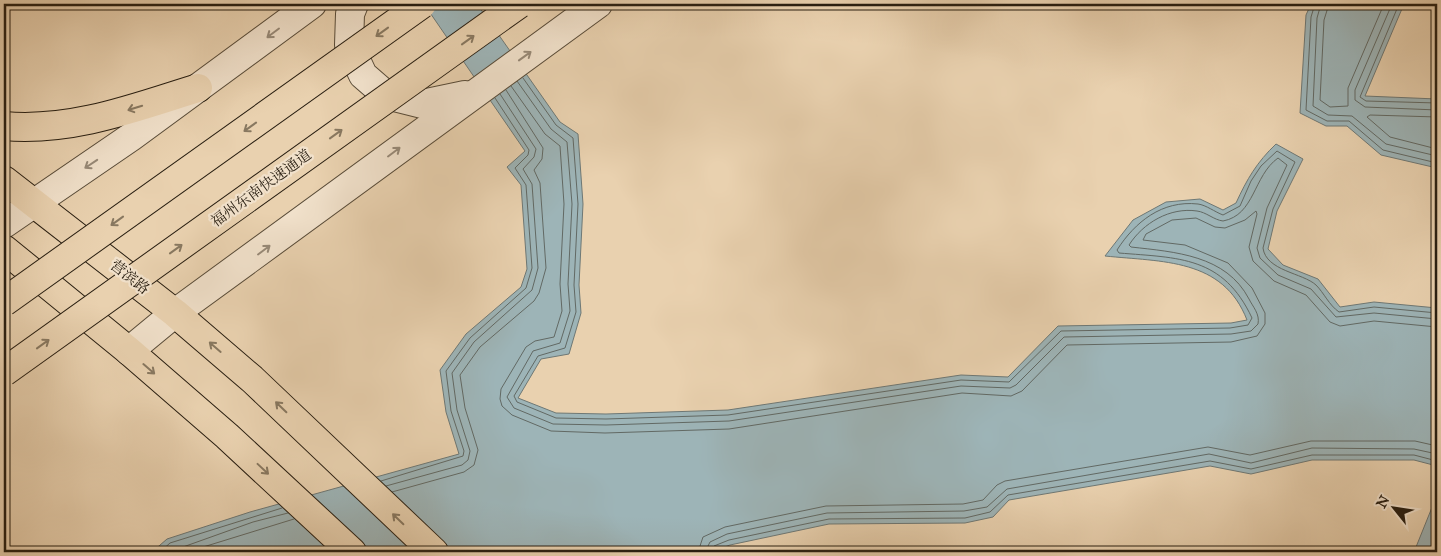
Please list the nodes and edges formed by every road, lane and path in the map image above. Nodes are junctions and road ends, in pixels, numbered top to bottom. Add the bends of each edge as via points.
1 (312, 4) edge
2 (354, 4) edge
3 (422, 4) edge
4 (519, 4) edge
5 (598, 4) edge
6 (198, 88) junction
7 (473, 93) junction
8 (4, 126) edge
9 (4, 180) edge
10 (34, 202) junction
11 (4, 224) edge
12 (4, 249) edge
13 (4, 302) edge
14 (175, 313) junction
15 (129, 351) junction
16 (4, 372) edge
17 (352, 552) edge
18 (434, 552) edge

1 -> 6 street
2 - 7 street via 350,14 349,45 363,75 386,95 422,104
3 -> 13 main road, bridge
16 -> 4 main road, 福州东南快速通道, bridge
7 -> 5 street
6 -> 8 main road via 89,121 48,126
6 -> 10 street via 132,137
14 -> 7 street
9 - 10 main road, 营滨路
10 - 11 street
10 - 14 main road, 营滨路
12 - 15 main road
14 - 15 street
18 -> 14 main road, 营滨路 via 252,379
15 -> 17 main road

